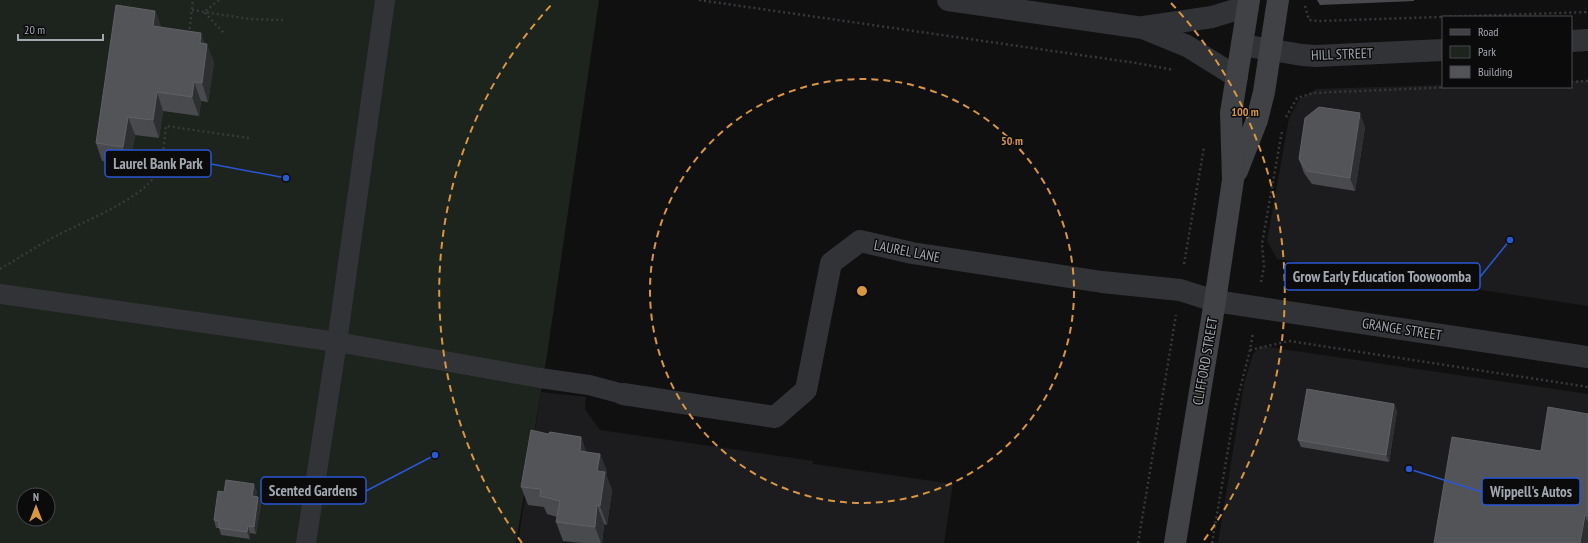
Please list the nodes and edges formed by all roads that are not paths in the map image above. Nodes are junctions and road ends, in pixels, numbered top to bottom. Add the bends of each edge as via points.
1 (384, 0) edge
2 (948, 0) edge
3 (1278, 0) edge
4 (1249, 3) edge
5 (1143, 28) junction
6 (1588, 40) edge
7 (1572, 41) edge
8 (1242, 45) junction
9 (1271, 50) junction
10 (1442, 50) edge
11 (1237, 77) junction
12 (1234, 180) junction
13 (0, 294) edge
14 (1215, 301) junction
15 (337, 342) junction
16 (1588, 357) edge
17 (623, 394) joint
18 (306, 543) edge
19 (1175, 543) edge

1 - 15 street
2 - 5 street
3 - 9 main road, CLIFFORD STREET
4 - 5 street via 1212,17
4 - 8 main road, CLIFFORD STREET
5 - 11 street via 1187,46
6 - 7 street
8 - 9 street, HILL STREET
8 - 11 main road, CLIFFORD STREET
9 - 10 street, HILL STREET via 1316,56
9 - 12 main road, CLIFFORD STREET via 1257,120
11 - 12 main road, CLIFFORD STREET via 1231,113
12 - 14 main road, CLIFFORD STREET
13 - 15 street
14 - 16 street, GRANGE STREET
14 - 17 street, LAUREL LANE via 1180,290 1087,280 912,253 860,241 831,264 806,390 775,417
14 - 19 main road, CLIFFORD STREET
15 - 17 street via 589,385
15 - 18 street

